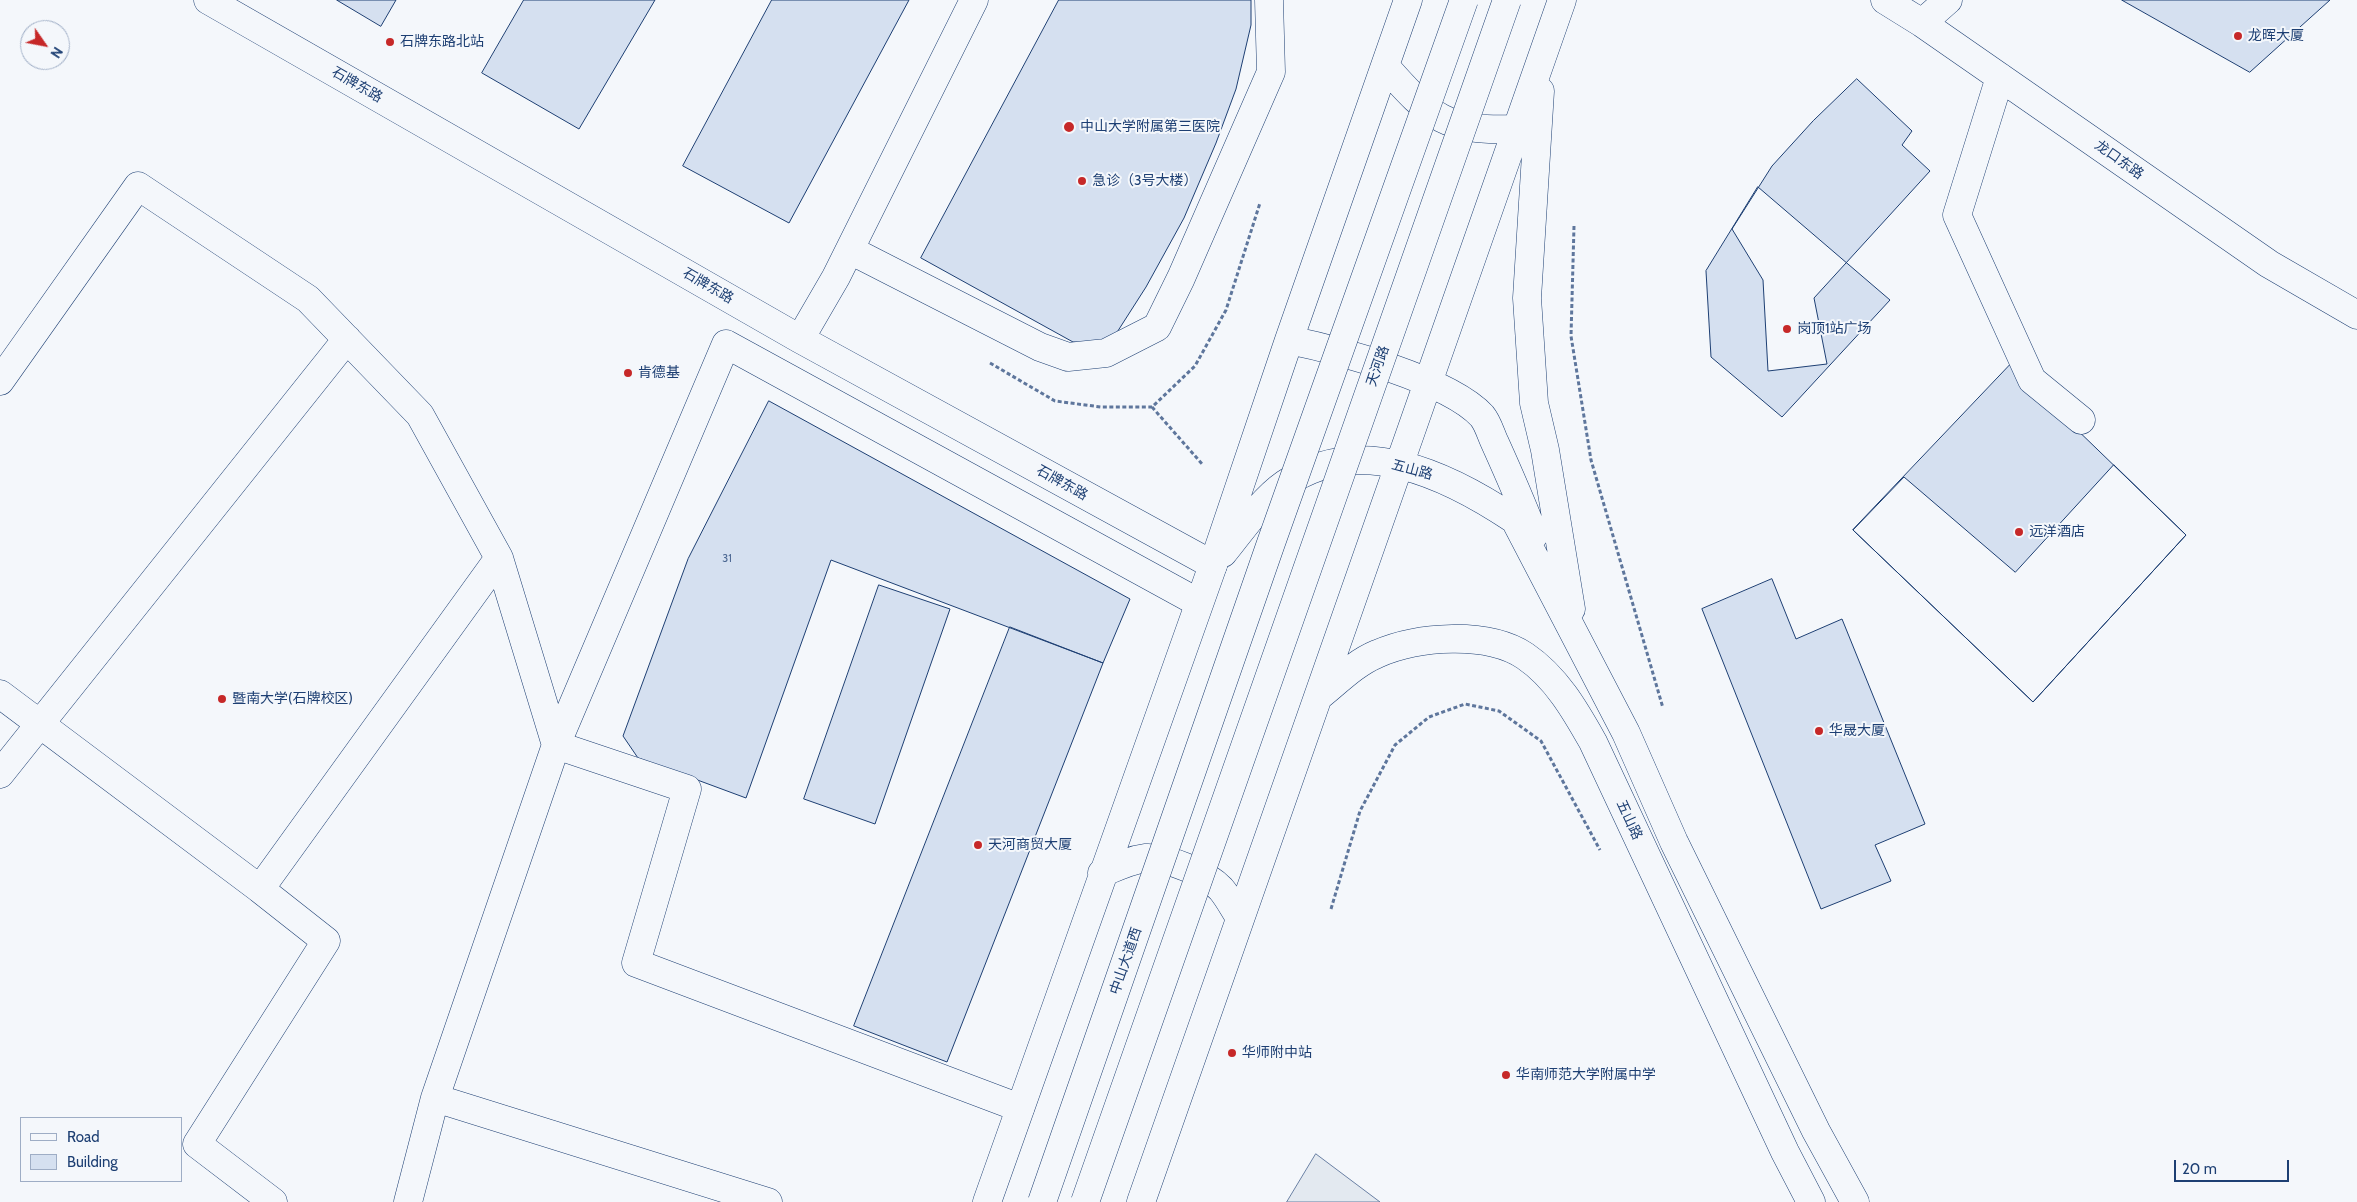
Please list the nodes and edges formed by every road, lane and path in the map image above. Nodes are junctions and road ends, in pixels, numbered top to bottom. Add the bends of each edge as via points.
1 (208, 0) edge
2 (974, 0) edge
3 (1269, 0) edge
4 (1408, 0) edge
5 (1464, 0) edge
6 (1507, 0) edge
7 (1562, 0) edge
8 (1885, 0) edge
9 (1948, 0) edge
10 (1922, 23) junction
11 (1542, 61) junction
12 (1385, 66) junction
13 (2000, 77) junction
14 (1518, 129) junction
15 (1260, 203) dead end
16 (1574, 226) dead end
17 (850, 250) junction
18 (2357, 315) edge
19 (347, 339) junction
20 (800, 339) junction
21 (1289, 340) junction
22 (0, 381) edge
23 (1428, 383) junction
24 (2081, 420) dead end
25 (1400, 464) junction
26 (1203, 465) dead end
27 (499, 558) junction
28 (1213, 565) junction
29 (1199, 603) junction
30 (1575, 633) junction
31 (0, 694) edge
32 (1318, 697) junction
33 (1663, 708) dead end
34 (40, 724) junction
35 (556, 745) junction
36 (0, 774) edge
37 (1600, 850) dead end
38 (1102, 873) junction
39 (260, 889) junction
40 (1331, 909) dead end
41 (1240, 918) junction
42 (435, 1098) junction
43 (1020, 1108) junction
44 (273, 1202) edge
45 (408, 1202) edge
46 (768, 1202) edge
47 (987, 1202) edge
48 (1042, 1202) edge
49 (1085, 1202) edge
50 (1141, 1202) edge
51 (1811, 1202) edge
52 (1855, 1202) edge

1 - 20 main road, 石牌东路
2 - 17 main road
3 - 17 main road via 1271,72 1157,327 1106,353 1068,358 1040,347
4 - 12 main road
5 - 48 main road, 中山大道西, bridge
6 - 49 main road, 天河路, bridge
7 - 11 main road
8 - 10 main road, 龙口东路
9 - 10 main road
10 - 13 main road, 龙口东路
11 - 14 main road
11 - 30 main road via 1527,298 1534,403 1545,450
12 - 14 main road via 1419,104 1436,116 1471,128
12 - 21 main road
13 - 18 main road, 龙口东路 via 2270,264
13 - 24 main road via 1957,215 2032,380
14 - 23 main road
15 - 26 path via 1226,310 1194,366 1152,407
16 - 33 path via 1571,336 1591,460
17 - 20 main road
19 - 22 main road via 308,299 138,186
19 - 27 main road via 420,415
19 - 34 main road
20 - 28 main road, 石牌东路
21 - 23 main road, 五山路 via 1319,346
21 - 28 main road
23 - 25 main road
23 - 30 main road, 五山路 via 1459,397 1483,417
25 - 28 main road, 五山路 via 1338,461 1306,470 1283,486
25 - 30 main road, 五山路 via 1438,477 1514,520
25 - 32 main road
27 - 35 main road
27 - 39 main road
28 - 29 main road
29 - 35 main road via 726,344
29 - 38 main road
30 - 52 main road, 五山路 via 1787,1072
31 - 34 main road
32 - 41 main road
32 - 51 main road, 五山路 via 1375,655 1397,646 1436,640 1502,644 1525,656 1552,679 1574,708 1593,742
34 - 36 main road
34 - 39 main road
35 - 42 main road
35 - 43 main road via 687,789 636,963
37 - 40 path via 1540,741 1499,711 1465,704 1429,717 1395,745 1360,811
38 - 41 main road via 1126,862 1148,858 1173,863 1196,871 1220,888
38 - 43 main road
39 - 44 main road via 326,941 197,1144
41 - 50 main road
42 - 45 main road
42 - 46 main road
43 - 47 main road

